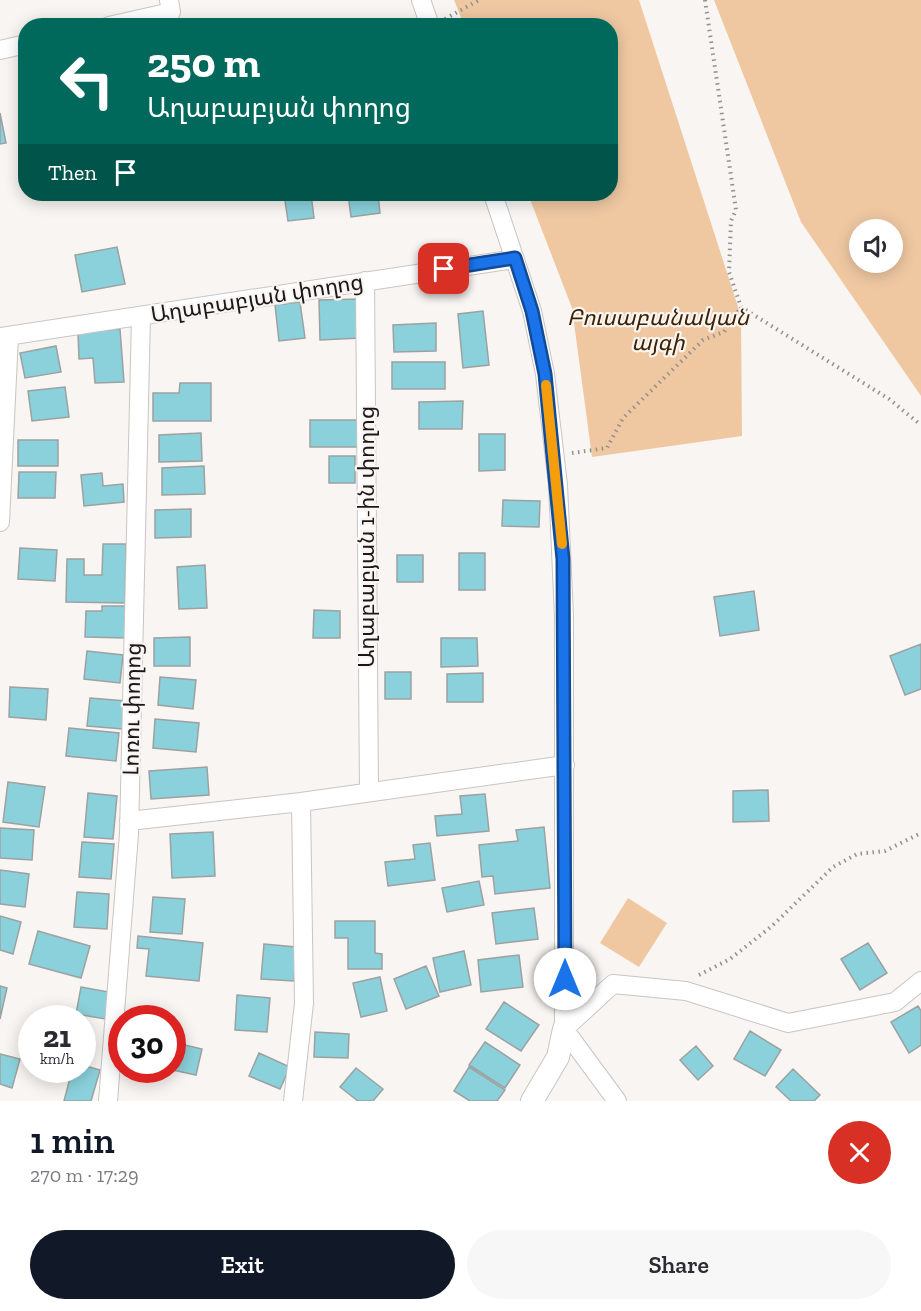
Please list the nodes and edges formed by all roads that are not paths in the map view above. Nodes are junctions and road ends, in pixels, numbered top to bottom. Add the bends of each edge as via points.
1 (169, 0) edge
2 (421, 0) edge
3 (144, 18) edge
4 (427, 18) edge
5 (18, 46) edge
6 (0, 50) edge
7 (495, 201) edge
8 (515, 258) junction
9 (365, 281) junction
10 (141, 316) junction
11 (4, 337) edge
12 (0, 522) edge
13 (564, 765) junction
14 (369, 792) junction
15 (301, 802) junction
16 (129, 821) junction
17 (921, 981) edge
18 (564, 1029) junction
19 (108, 1101) edge
20 (293, 1101) edge
21 (532, 1101) edge
22 (617, 1101) edge

1 - 3 street via 171,12
2 - 4 street
5 - 6 street
7 - 8 street
8 - 9 street, Աղաբաբյան փողոց
8 - 13 street via 541,353 554,456 563,559
9 - 10 street, Աղաբաբյան փողոց
9 - 14 street, Աղաբաբյան 1-ին փողոց
10 - 11 street, Աղաբաբյան փողոց
10 - 16 street, Լոռու փողոց
11 - 12 street
13 - 14 street
13 - 18 street
14 - 15 street
15 - 16 street
15 - 20 street via 304,1004
16 - 19 street, Լոռու փողոց
17 - 18 street via 895,1002 788,1023 687,991 613,984
18 - 21 street via 558,1057
18 - 22 street

